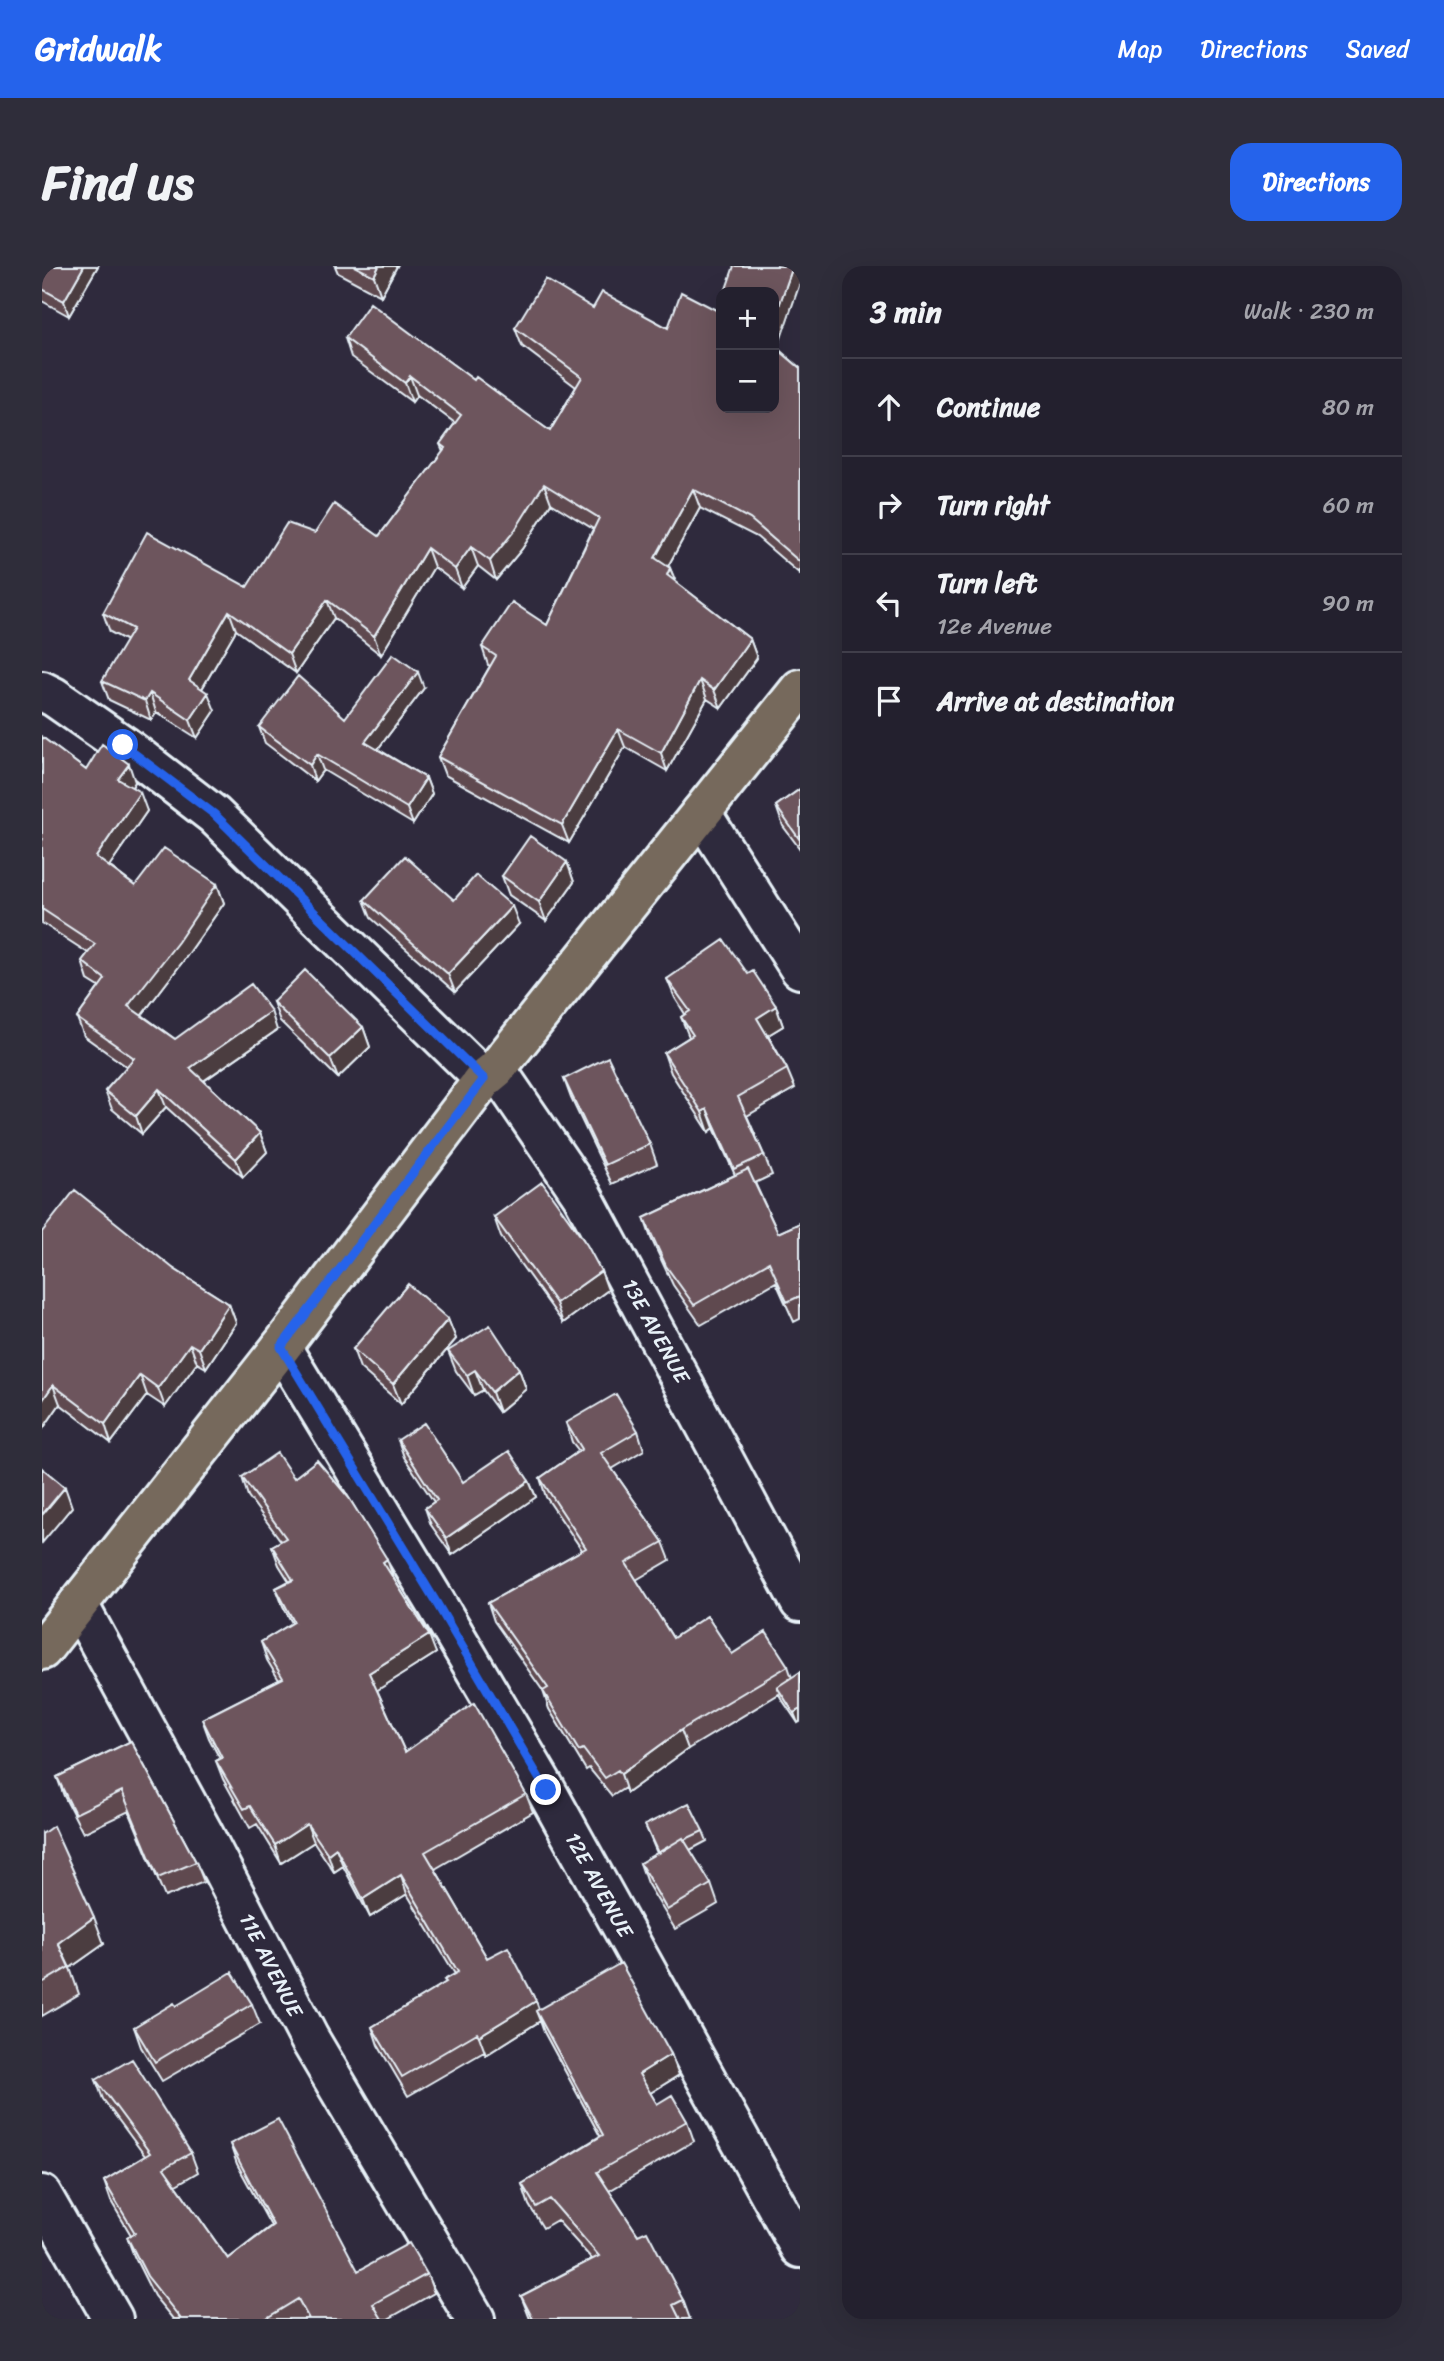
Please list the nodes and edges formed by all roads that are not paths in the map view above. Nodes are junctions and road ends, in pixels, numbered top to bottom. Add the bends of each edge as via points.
1 (800, 690) edge
2 (42, 691) edge
3 (701, 813) junction
4 (800, 969) edge
5 (490, 1074) junction
6 (281, 1347) junction
7 (800, 1602) edge
8 (78, 1604) junction
9 (42, 1650) edge
10 (42, 2195) edge
11 (800, 2248) edge
12 (113, 2319) edge
13 (475, 2319) edge

1 - 3 main road
2 - 5 street, 13E AVENUE via 214,814
3 - 4 street
3 - 5 main road
5 - 6 main road
5 - 7 street, 13E AVENUE via 582,1195
6 - 8 main road
6 - 11 street, 12E AVENUE via 546,1790
8 - 9 main road
8 - 13 street, 11E AVENUE via 309,2038
10 - 12 street

